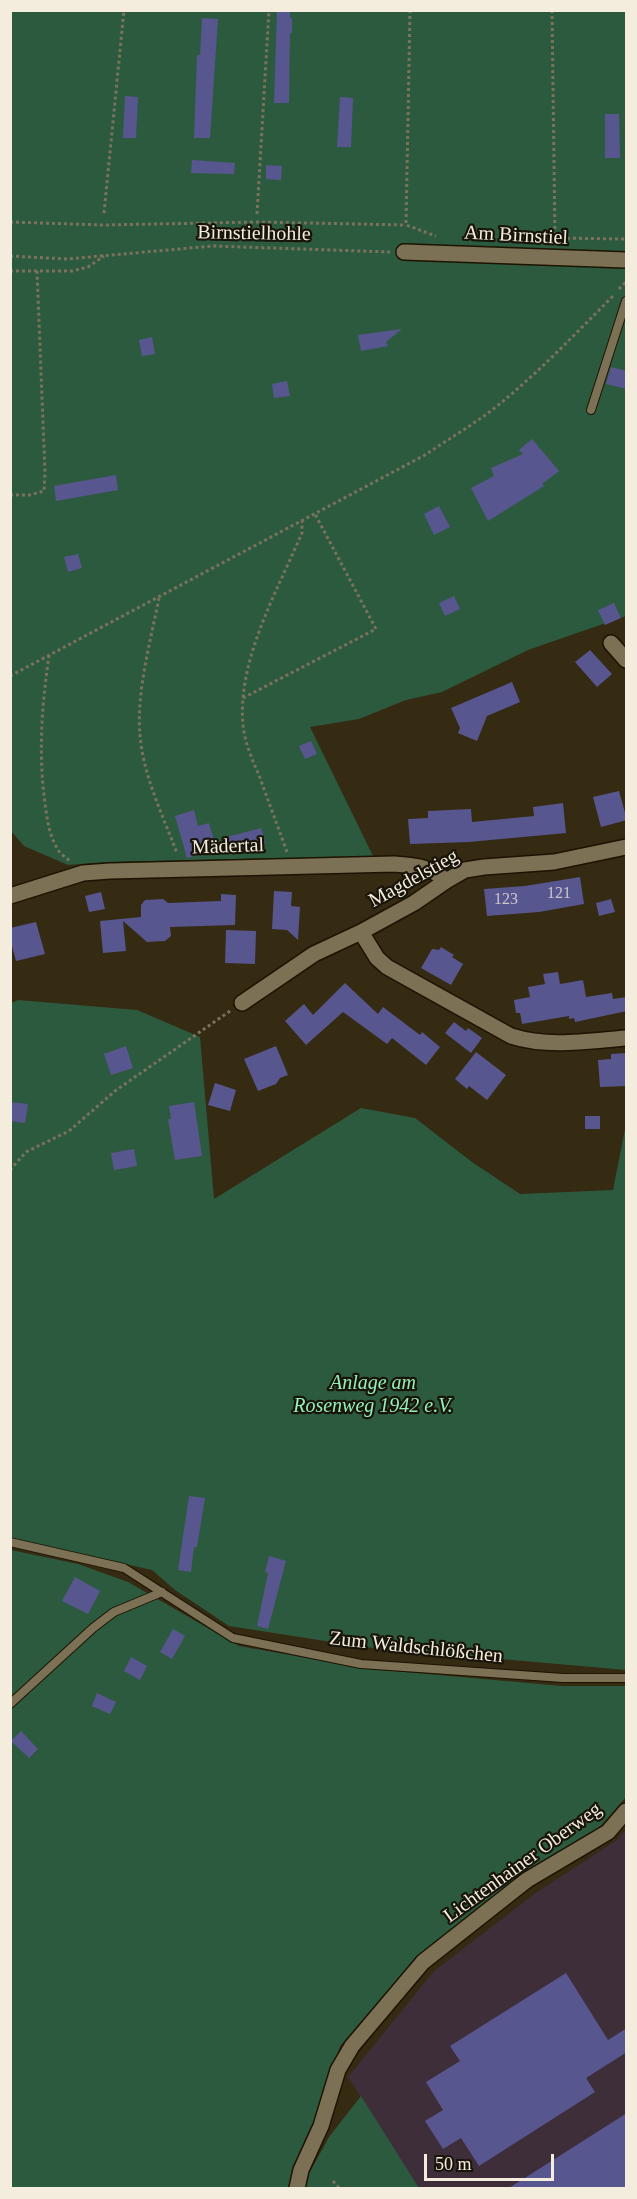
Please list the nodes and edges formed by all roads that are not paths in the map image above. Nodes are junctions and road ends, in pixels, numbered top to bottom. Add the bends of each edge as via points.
1 (404, 252) road end
2 (627, 260) edge
3 (627, 300) edge
4 (591, 410) dead end
5 (611, 643) dead end
6 (627, 660) edge
7 (627, 847) edge
8 (446, 881) junction
9 (10, 896) edge
10 (362, 932) junction
11 (242, 1003) road end
12 (627, 1038) edge
13 (10, 1542) edge
14 (162, 1592) junction
15 (627, 1678) edge
16 (10, 1704) edge
17 (627, 1811) edge
18 (297, 2188) edge

1 - 2 street, Am Birnstiel
3 - 4 lane
5 - 6 street
7 - 8 street, Magdelstieg via 554,862 465,870
8 - 9 street, Mädertal via 419,866 394,864 183,869 82,873
8 - 10 street, Magdelstieg
10 - 11 street, Magdelstieg via 314,954
10 - 12 street via 387,967 511,1036 554,1044
13 - 14 lane, Zum Waldschlößchen via 124,1568
14 - 15 lane, Zum Waldschlößchen via 233,1638 361,1664 563,1678
14 - 16 lane via 114,1612
17 - 18 street, Lichtenhainer Oberweg via 608,1832 527,1880 423,1962 351,2046 338,2070

